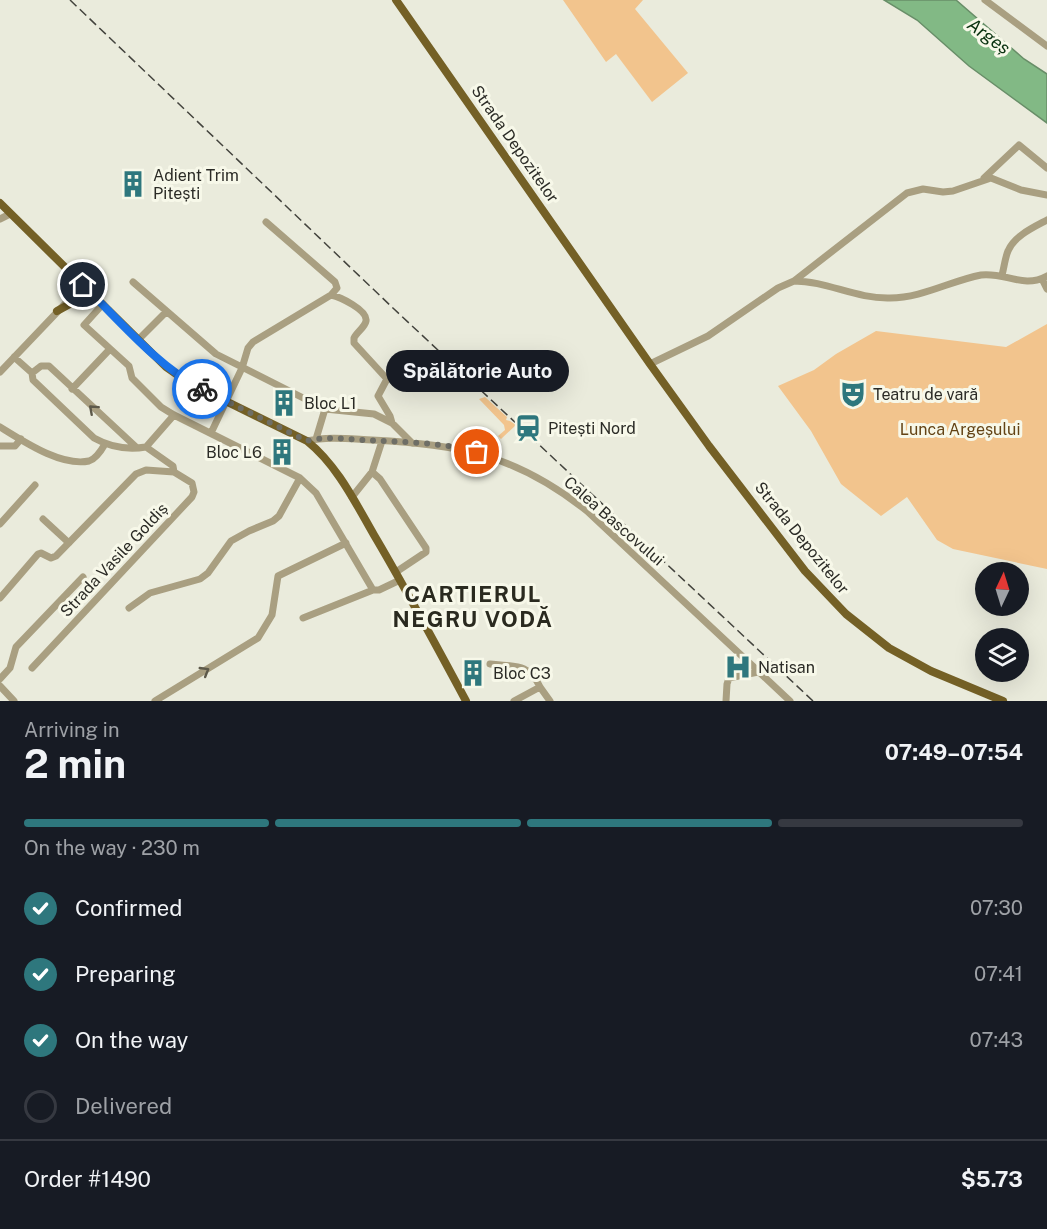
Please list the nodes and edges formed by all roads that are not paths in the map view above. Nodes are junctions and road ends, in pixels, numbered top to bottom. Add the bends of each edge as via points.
1 (396, 0) edge
2 (985, 0) edge
3 (1047, 46) edge
4 (1047, 168) edge
5 (982, 180) junction
6 (1047, 195) edge
7 (0, 203) edge
8 (10, 214) junction
9 (0, 219) edge
10 (1047, 220) edge
11 (266, 222) dead end
12 (1002, 275) junction
13 (1045, 277) edge
14 (794, 280) junction
15 (132, 282) dead end
16 (83, 285) junction
17 (1047, 289) edge
18 (331, 295) junction
19 (101, 303) junction
20 (57, 311) junction
21 (166, 312) junction
22 (139, 339) junction
23 (110, 349) junction
24 (14, 357) junction
25 (650, 364) junction
26 (242, 368) junction
27 (0, 372) edge
28 (32, 373) junction
29 (72, 389) junction
30 (227, 401) junction
31 (325, 409) junction
32 (174, 415) junction
33 (392, 423) junction
34 (0, 427) edge
35 (211, 433) junction
36 (324, 438) junction
37 (21, 439) junction
38 (311, 440) junction
39 (382, 441) junction
40 (105, 444) junction
41 (413, 444) junction
42 (0, 446) edge
43 (146, 447) junction
44 (137, 448) junction
45 (320, 453) junction
46 (174, 472) junction
47 (372, 472) junction
48 (300, 478) junction
49 (35, 485) dead end
50 (352, 498) junction
51 (43, 519) dead end
52 (0, 524) edge
53 (69, 543) junction
54 (346, 543) junction
55 (398, 576) junction
56 (83, 577) dead end
57 (373, 590) junction
58 (0, 598) edge
59 (129, 608) dead end
60 (303, 618) dead end
61 (490, 664) dead end
62 (32, 668) dead end
63 (758, 672) junction
64 (0, 679) edge
65 (0, 686) edge
66 (540, 687) junction
67 (15, 701) edge
68 (155, 701) edge
69 (466, 701) edge
70 (514, 701) edge
71 (550, 701) edge
72 (726, 701) edge
73 (790, 701) edge
74 (1003, 701) edge

1 - 25 main road, Strada Depozitelor
2 - 3 street
4 - 5 street via 1019,145
5 - 6 street via 991,178
5 - 14 street via 953,191 923,189 907,193
7 - 8 main road
8 - 9 street
8 - 16 main road
10 - 12 street via 1013,243
11 - 18 street via 338,285
12 - 13 street via 1029,283
12 - 14 street via 971,277 911,297 889,298
13 - 17 street
14 - 25 street via 708,336
15 - 21 street
16 - 19 main road
16 - 20 street
18 - 26 street via 253,342
18 - 33 street via 366,317 354,343 387,379 378,396
19 - 20 main road via 79,299
19 - 22 main road
19 - 23 street via 84,325
20 - 24 street
21 - 22 street
21 - 26 street via 207,347
22 - 30 main road via 182,378
23 - 29 street
23 - 32 street via 129,366 132,378
24 - 27 street
24 - 28 street
25 - 74 main road, Strada Depozitelor via 805,571 846,614 905,657
26 - 30 street
26 - 31 street
28 - 29 street via 41,366 49,366
28 - 40 street via 33,380
44 -> 29 street
30 - 35 street
30 - 38 main road
31 - 33 street via 374,414
31 - 38 street
32 - 35 street
32 - 43 street
33 - 41 street
34 - 37 street
35 - 48 street
36 - 38 street, Calea Bascovului
36 - 39 street, Calea Bascovului
36 - 45 street
37 - 40 street via 54,456 77,461 94,458
37 - 42 street via 15,446
38 - 45 main road
39 - 41 street, Calea Bascovului
39 - 47 street
40 - 44 street
41 - 63 street, Calea Bascovului via 487,455 554,486 596,519
43 - 44 street
43 - 46 street via 173,466
45 - 50 main road
46 - 53 street via 146,470 136,474
46 - 62 street, Strada Vasile Goldiș via 192,483 192,497
47 - 50 street
47 - 55 street via 426,548
48 - 54 street via 315,493
48 - 59 street via 279,516 231,541 208,573 200,579 150,593
49 - 52 street
50 - 55 main road
51 - 53 street
53 - 58 street via 53,558 38,554
54 - 57 street
68 -> 54 street via 258,638 272,615 278,576
55 - 57 street
55 - 69 main road
56 - 64 street via 16,647 10,668
57 - 60 street
61 - 66 street via 528,670
63 - 72 street via 729,678
63 - 73 street, Calea Bascovului
65 - 67 street
66 - 70 street
66 - 71 street

